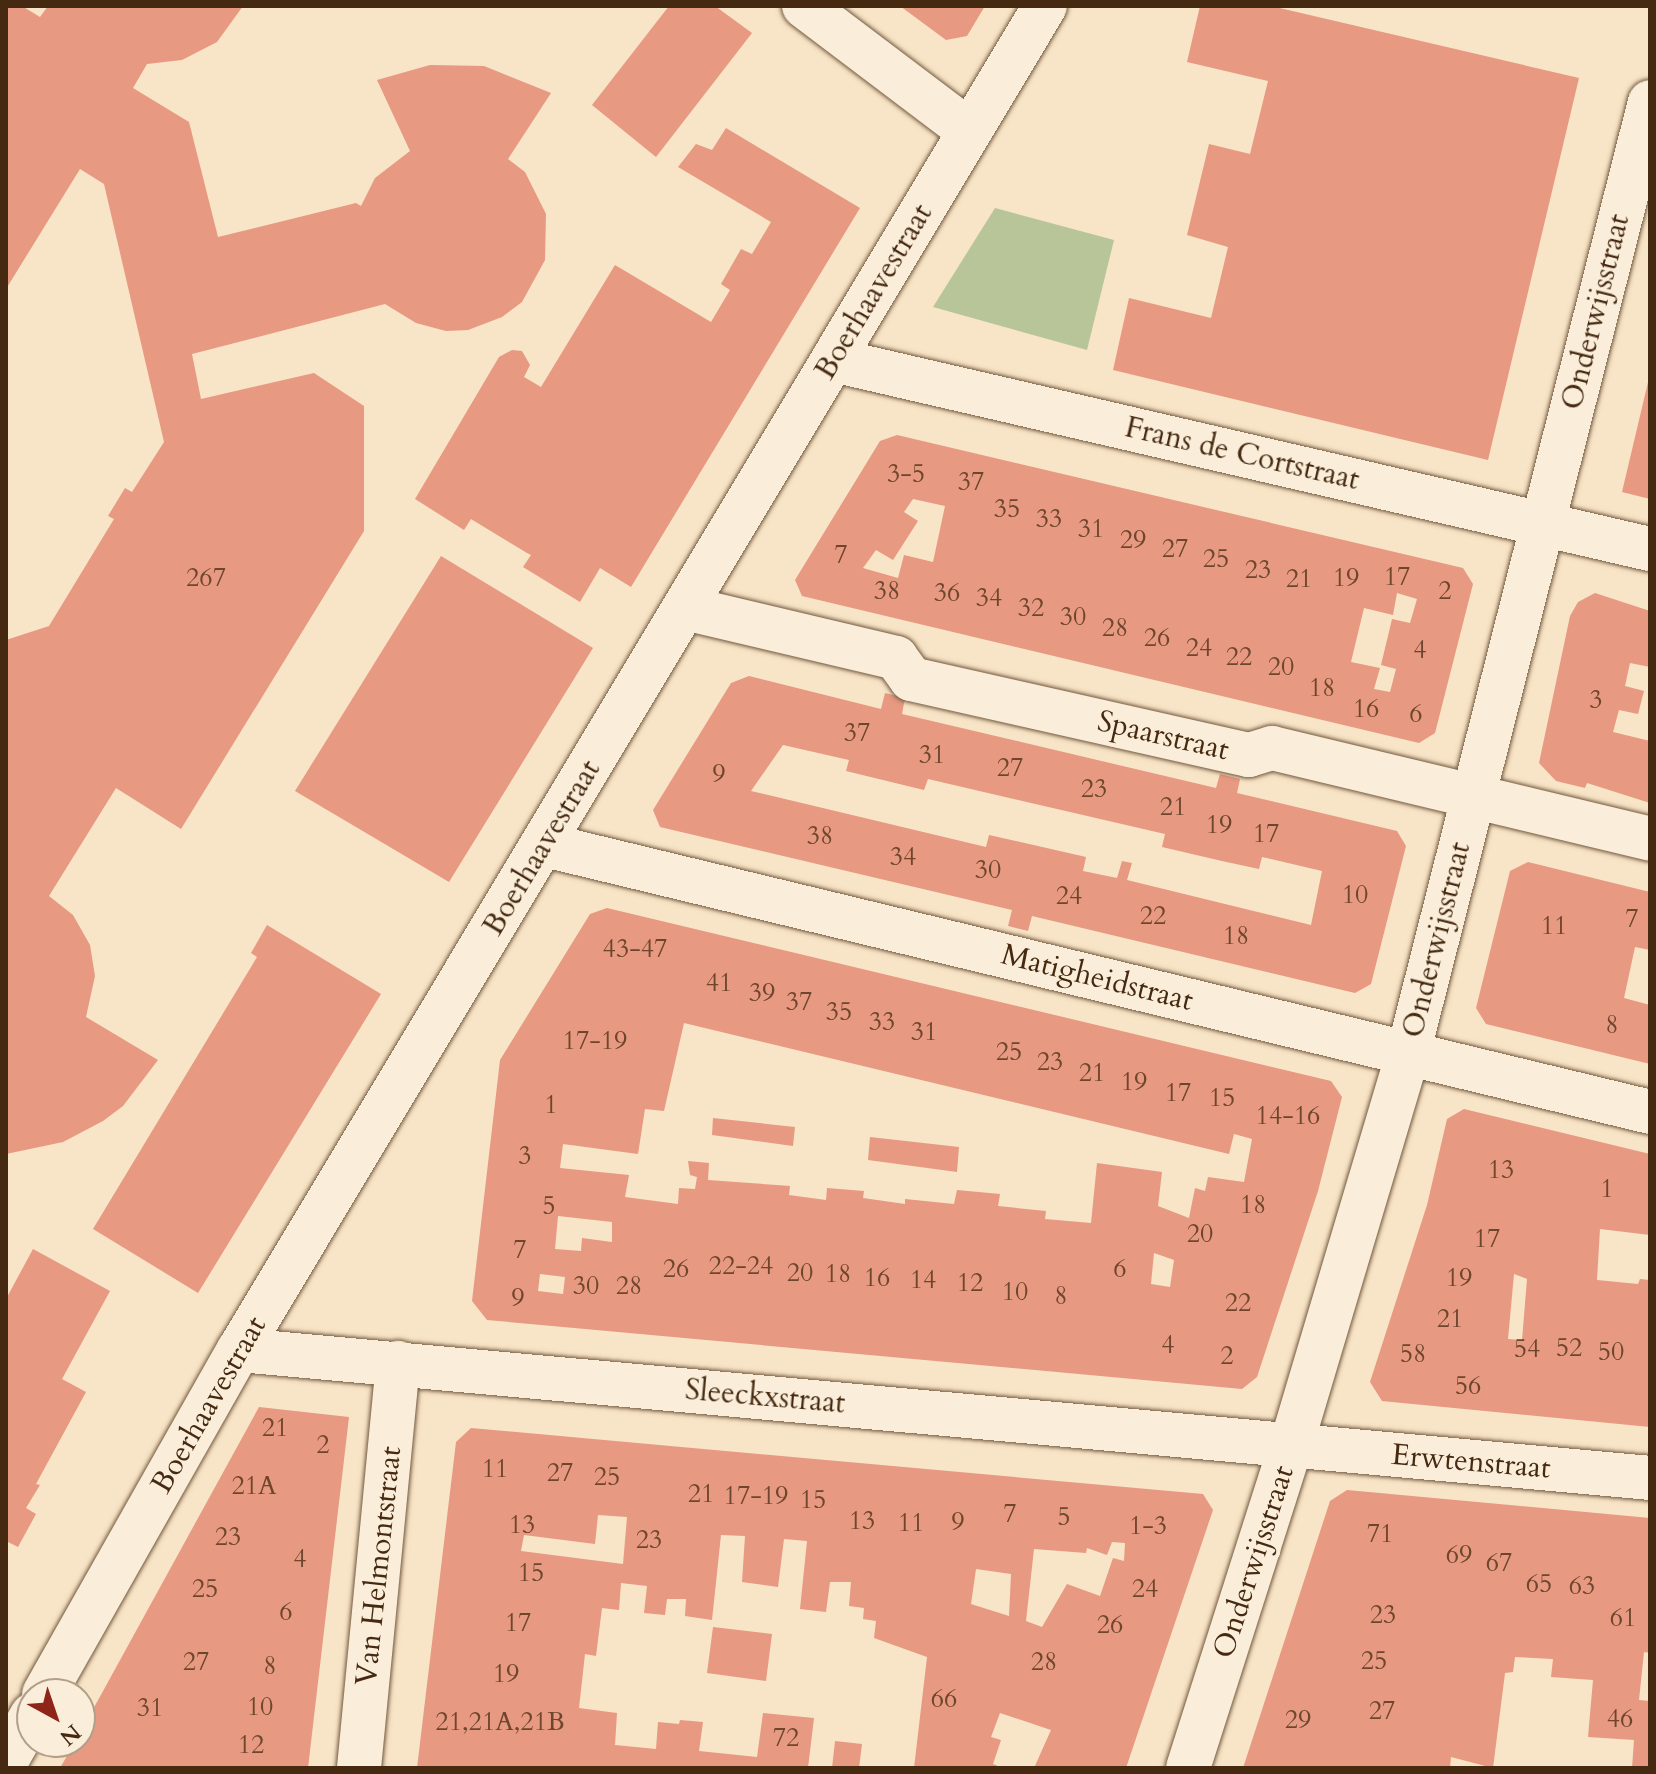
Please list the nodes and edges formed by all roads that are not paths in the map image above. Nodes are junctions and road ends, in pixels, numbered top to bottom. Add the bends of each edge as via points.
1 (804, 6) edge
2 (1045, 6) edge
3 (1650, 102) edge
4 (969, 131) junction
5 (833, 360) junction
6 (1542, 522) junction
7 (1650, 549) edge
8 (685, 608) junction
9 (1474, 798) junction
10 (1650, 839) edge
11 (545, 845) junction
12 (1408, 1054) junction
13 (1650, 1112) edge
14 (239, 1350) junction
15 (398, 1363) junction
16 (1291, 1446) junction
17 (1650, 1478) edge
18 (53, 1678) edge
19 (16, 1743) edge
20 (6, 1761) edge
21 (359, 1768) edge
22 (1188, 1768) edge

1 - 4 street
2 - 4 street, Boerhaavestraat
3 - 6 street, Onderwijsstraat
4 - 5 street, Boerhaavestraat
5 - 6 street, Frans de Cortstraat
5 - 8 street, Boerhaavestraat
6 - 7 street, Frans de Cortstraat
6 - 9 street, Onderwijsstraat
8 - 9 street, Spaarstraat via 896,658 911,679 1249,755 1272,748
8 - 11 street, Boerhaavestraat
9 - 10 street, Spaarstraat
9 - 12 street, Onderwijsstraat
11 - 12 street, Matigheidstraat
11 - 14 street, Boerhaavestraat
12 - 13 street, Matigheidstraat
12 - 16 street, Onderwijsstraat
14 - 15 street, Sleeckxstraat
14 - 18 street, Boerhaavestraat
15 - 16 street, Sleeckxstraat
15 - 21 street, Van Helmontstraat
16 - 17 street, Erwtenstraat
16 - 22 street, Onderwijsstraat
19 - 20 street

